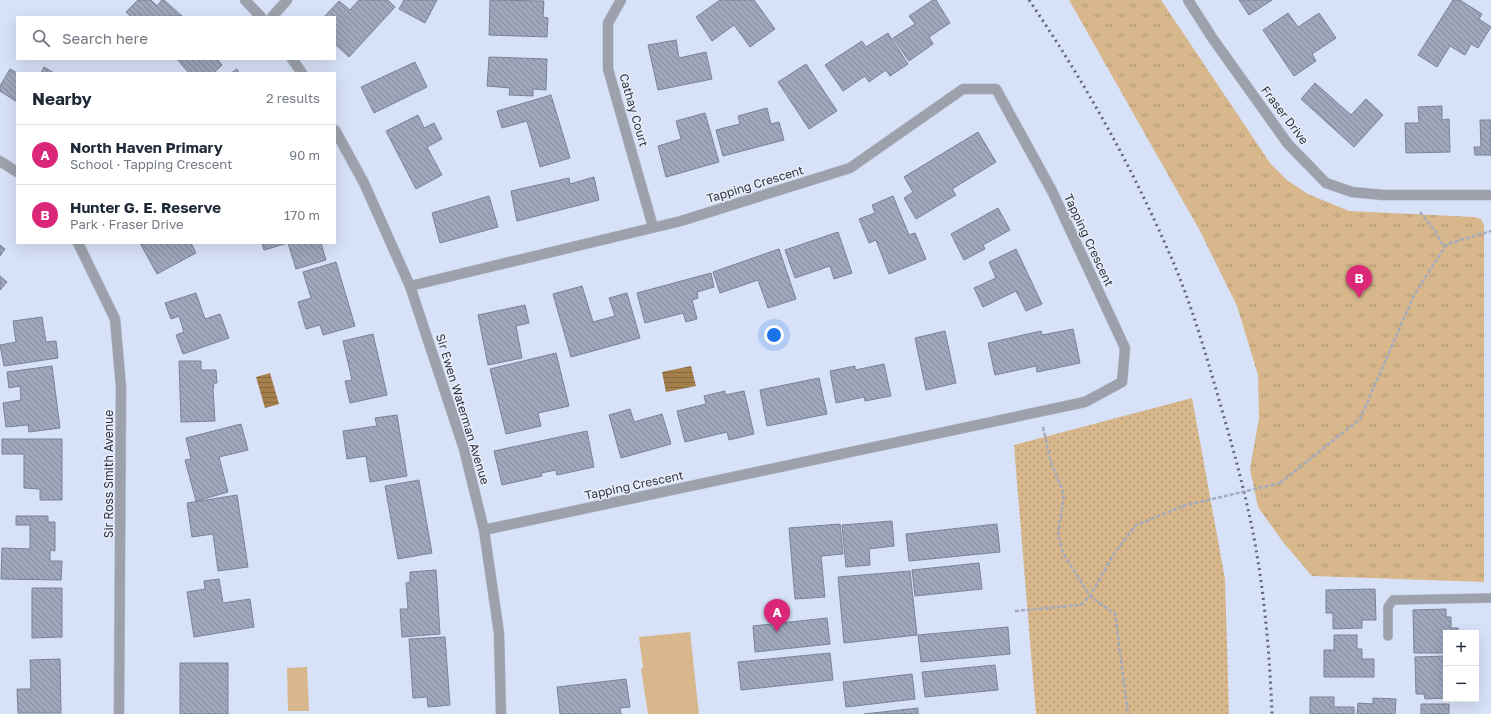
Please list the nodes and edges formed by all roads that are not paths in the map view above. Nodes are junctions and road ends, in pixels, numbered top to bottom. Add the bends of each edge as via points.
1 (245, 0) edge
2 (287, 0) edge
3 (621, 0) edge
4 (1188, 0) edge
5 (260, 16) edge
6 (273, 16) edge
7 (293, 60) edge
8 (301, 72) edge
9 (336, 132) edge
10 (0, 161) edge
11 (16, 171) edge
12 (1491, 195) edge
13 (653, 228) junction
14 (78, 244) edge
15 (410, 286) junction
16 (484, 530) junction
17 (1491, 598) edge
18 (1388, 636) dead end
19 (119, 714) edge
20 (501, 714) edge

1 - 5 street
2 - 6 street
3 - 13 street, Cathay Court via 608,23 608,69
4 - 12 street, Fraser Drive via 1288,144 1326,183 1352,192
7 - 8 street
9 - 15 street, Sir Ewen Waterman Avenue via 364,183
10 - 11 street
13 - 15 street, Tapping Crescent
13 - 16 street, Tapping Crescent via 850,168 963,89 996,89 1052,191 1125,348 1122,382 1086,402
14 - 19 street, Sir Ross Smith Avenue via 115,319 122,387
15 - 16 street, Sir Ewen Waterman Avenue via 464,449
16 - 20 street, Sir Ewen Waterman Avenue via 499,633
17 - 18 lane via 1393,600 1388,607

